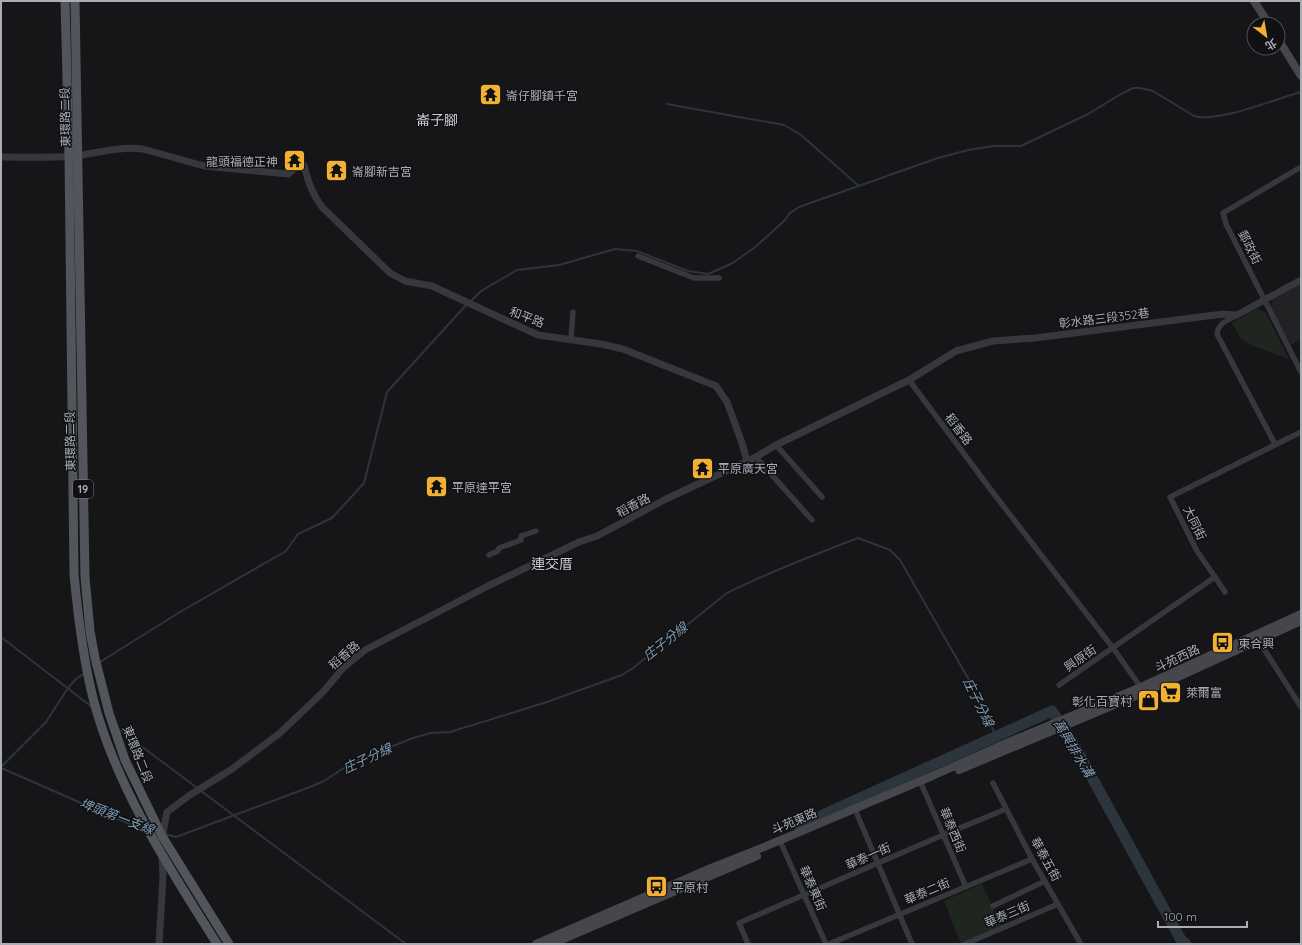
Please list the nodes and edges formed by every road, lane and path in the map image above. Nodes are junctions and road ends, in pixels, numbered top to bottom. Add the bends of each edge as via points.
1 (65, 1) edge
2 (75, 1) edge
3 (1254, 1) edge
4 (1264, 16) edge
5 (1286, 52) edge
6 (1301, 76) edge
7 (73, 156) junction
8 (1, 157) edge
9 (1301, 167) edge
10 (638, 256) dead end
11 (719, 278) dead end
12 (1301, 280) edge
13 (1264, 299) junction
14 (573, 312) dead end
15 (1237, 315) junction
16 (571, 339) junction
17 (1301, 372) edge
18 (909, 380) junction
19 (1301, 432) edge
20 (1275, 444) junction
21 (776, 445) junction
22 (756, 457) junction
23 (747, 461) junction
24 (822, 497) dead end
25 (812, 520) dead end
26 (536, 531) dead end
27 (489, 555) dead end
28 (1215, 577) junction
29 (1225, 592) dead end
30 (1301, 614) edge
31 (1301, 621) edge
32 (1257, 638) junction
33 (1113, 648) junction
34 (1059, 685) dead end
35 (1143, 690) junction
36 (1301, 708) edge
37 (1064, 723) joint
38 (993, 783) dead end
39 (921, 784) junction
40 (1006, 809) junction
41 (856, 811) junction
42 (943, 835) junction
43 (162, 836) junction
44 (781, 843) junction
45 (162, 856) junction
46 (1032, 859) junction
47 (878, 864) junction
48 (1045, 882) junction
49 (966, 887) junction
50 (804, 896) junction
51 (1058, 904) junction
52 (992, 906) dead end
53 (900, 914) junction
54 (159, 944) edge
55 (217, 944) edge
56 (229, 944) edge
57 (536, 944) edge
58 (552, 944) edge
59 (748, 944) edge
60 (826, 944) edge
61 (829, 944) edge
62 (912, 944) edge
63 (965, 944) edge
64 (1081, 944) edge

1 - 7 main road, 東環路二段 / 19
2 - 7 main road, 東環路二段 / 19
3 - 4 main road
5 - 6 main road
7 - 8 street
7 - 16 street, 和平路 via 136,148 204,166 288,174 304,165 307,180 317,201 390,273 405,281 432,286 538,335
7 - 43 main road, 東環路二段 / 19 via 85,578 90,631 103,691 119,745
7 - 45 main road, 東環路二段 / 19 via 74,574 79,627 94,701 111,754 143,824
9 - 13 street, 郵政街 via 1223,213 1226,224
10 - 11 street via 694,278
12 - 13 street
13 - 15 street
13 - 17 street, 郵政街
14 - 16 street
15 - 18 street, 彰水路三段352巷 via 1223,314 994,341 956,351
15 - 20 street via 1220,324 1217,334
16 - 23 street, 和平路 via 623,349 716,386 727,402
18 - 21 street, 稻香路
18 - 33 street, 稻香路
19 - 20 street, 大同街
20 - 28 street, 大同街 via 1170,497 1197,551
21 - 22 street, 稻香路
21 - 24 street
22 - 23 street, 稻香路
22 - 25 street
23 - 43 street, 稻香路 via 666,499 597,536 579,542 488,586 365,650 343,668 323,692 280,733 232,769 167,812
26 - 27 street via 521,536 521,540 499,548
28 - 29 street
28 - 33 street
30 - 32 main road, 斗苑西路
31 - 32 main road, 斗苑西路
32 - 35 main road, 斗苑西路
32 - 36 street
33 - 34 street, 興原街
33 - 35 street, 稻香路
35 - 37 main road, 斗苑西路
37 - 39 main road, 斗苑東路
38 - 40 street, 華泰五街
39 - 41 main road, 斗苑東路
39 - 42 street, 華泰西街
40 - 42 street, 華泰一街
40 - 46 street, 華泰五街
41 - 44 main road, 斗苑東路
41 - 47 street
42 - 47 street, 華泰一街
42 - 49 street, 華泰西街
43 - 45 street, 稻香路
43 - 56 main road, 東環路二段 / 19
44 - 50 street, 華泰東街
44 - 57 main road, 斗苑東路 via 711,868
44 - 58 main road, 斗苑東路
45 - 54 street, 稻香路
45 - 55 main road, 東環路二段 / 19
46 - 48 street, 華泰五街
46 - 49 street, 華泰二街
47 - 50 street, 華泰一街
47 - 53 street
48 - 51 street, 華泰五街
48 - 52 street
49 - 53 street, 華泰二街
50 - 59 street, 華泰一街 via 739,923
50 - 60 street, 華泰東街
51 - 63 street, 華泰三街
51 - 64 street, 華泰五街
53 - 61 street, 華泰二街
53 - 62 street

